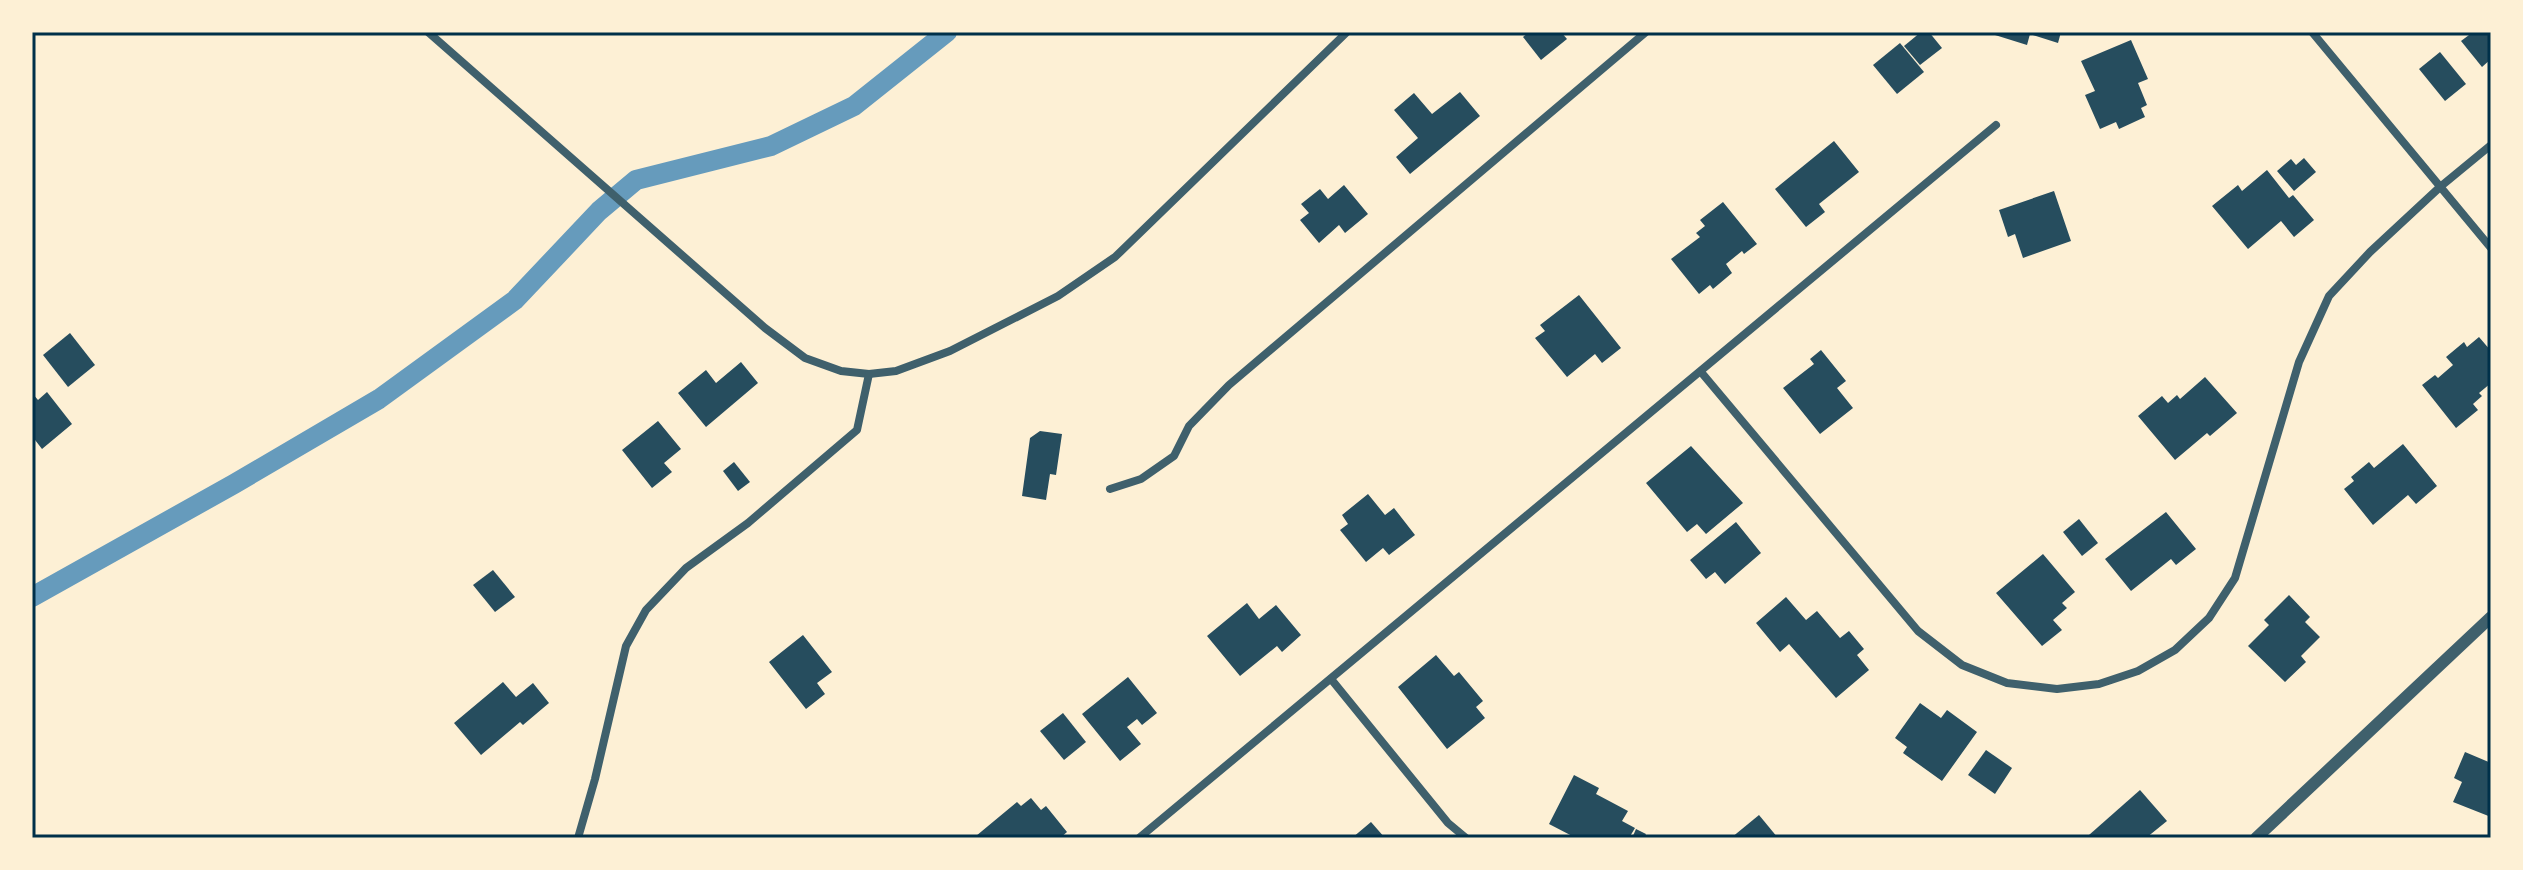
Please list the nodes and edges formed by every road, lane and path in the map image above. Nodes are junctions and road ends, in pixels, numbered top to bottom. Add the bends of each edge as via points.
1 (428, 32) edge
2 (1347, 32) edge
3 (1646, 32) edge
4 (2312, 32) edge
5 (1996, 125) dead end
6 (2491, 145) edge
7 (2440, 187) junction
8 (2491, 248) edge
9 (1701, 372) junction
10 (869, 374) junction
11 (1110, 489) dead end
12 (2491, 617) edge
13 (1331, 679) junction
14 (578, 838) edge
15 (1139, 838) edge
16 (1466, 838) edge
17 (2256, 838) edge

1 - 10 street via 765,328 805,358
2 - 10 street via 1115,257 1058,296 950,351 896,371
3 - 11 street via 1229,385 1189,426 1174,456 1141,479
4 - 7 street
5 - 9 street
6 - 7 street
7 - 8 street
7 - 9 street via 2329,296 2299,362 2235,578 2209,618 2175,650 2138,671 2099,684 2057,689 2007,683 1962,665 1908,619
9 - 13 street
10 - 14 street via 857,430 686,568 646,610 626,646
12 - 17 street
13 - 15 street
13 - 16 street via 1448,823

